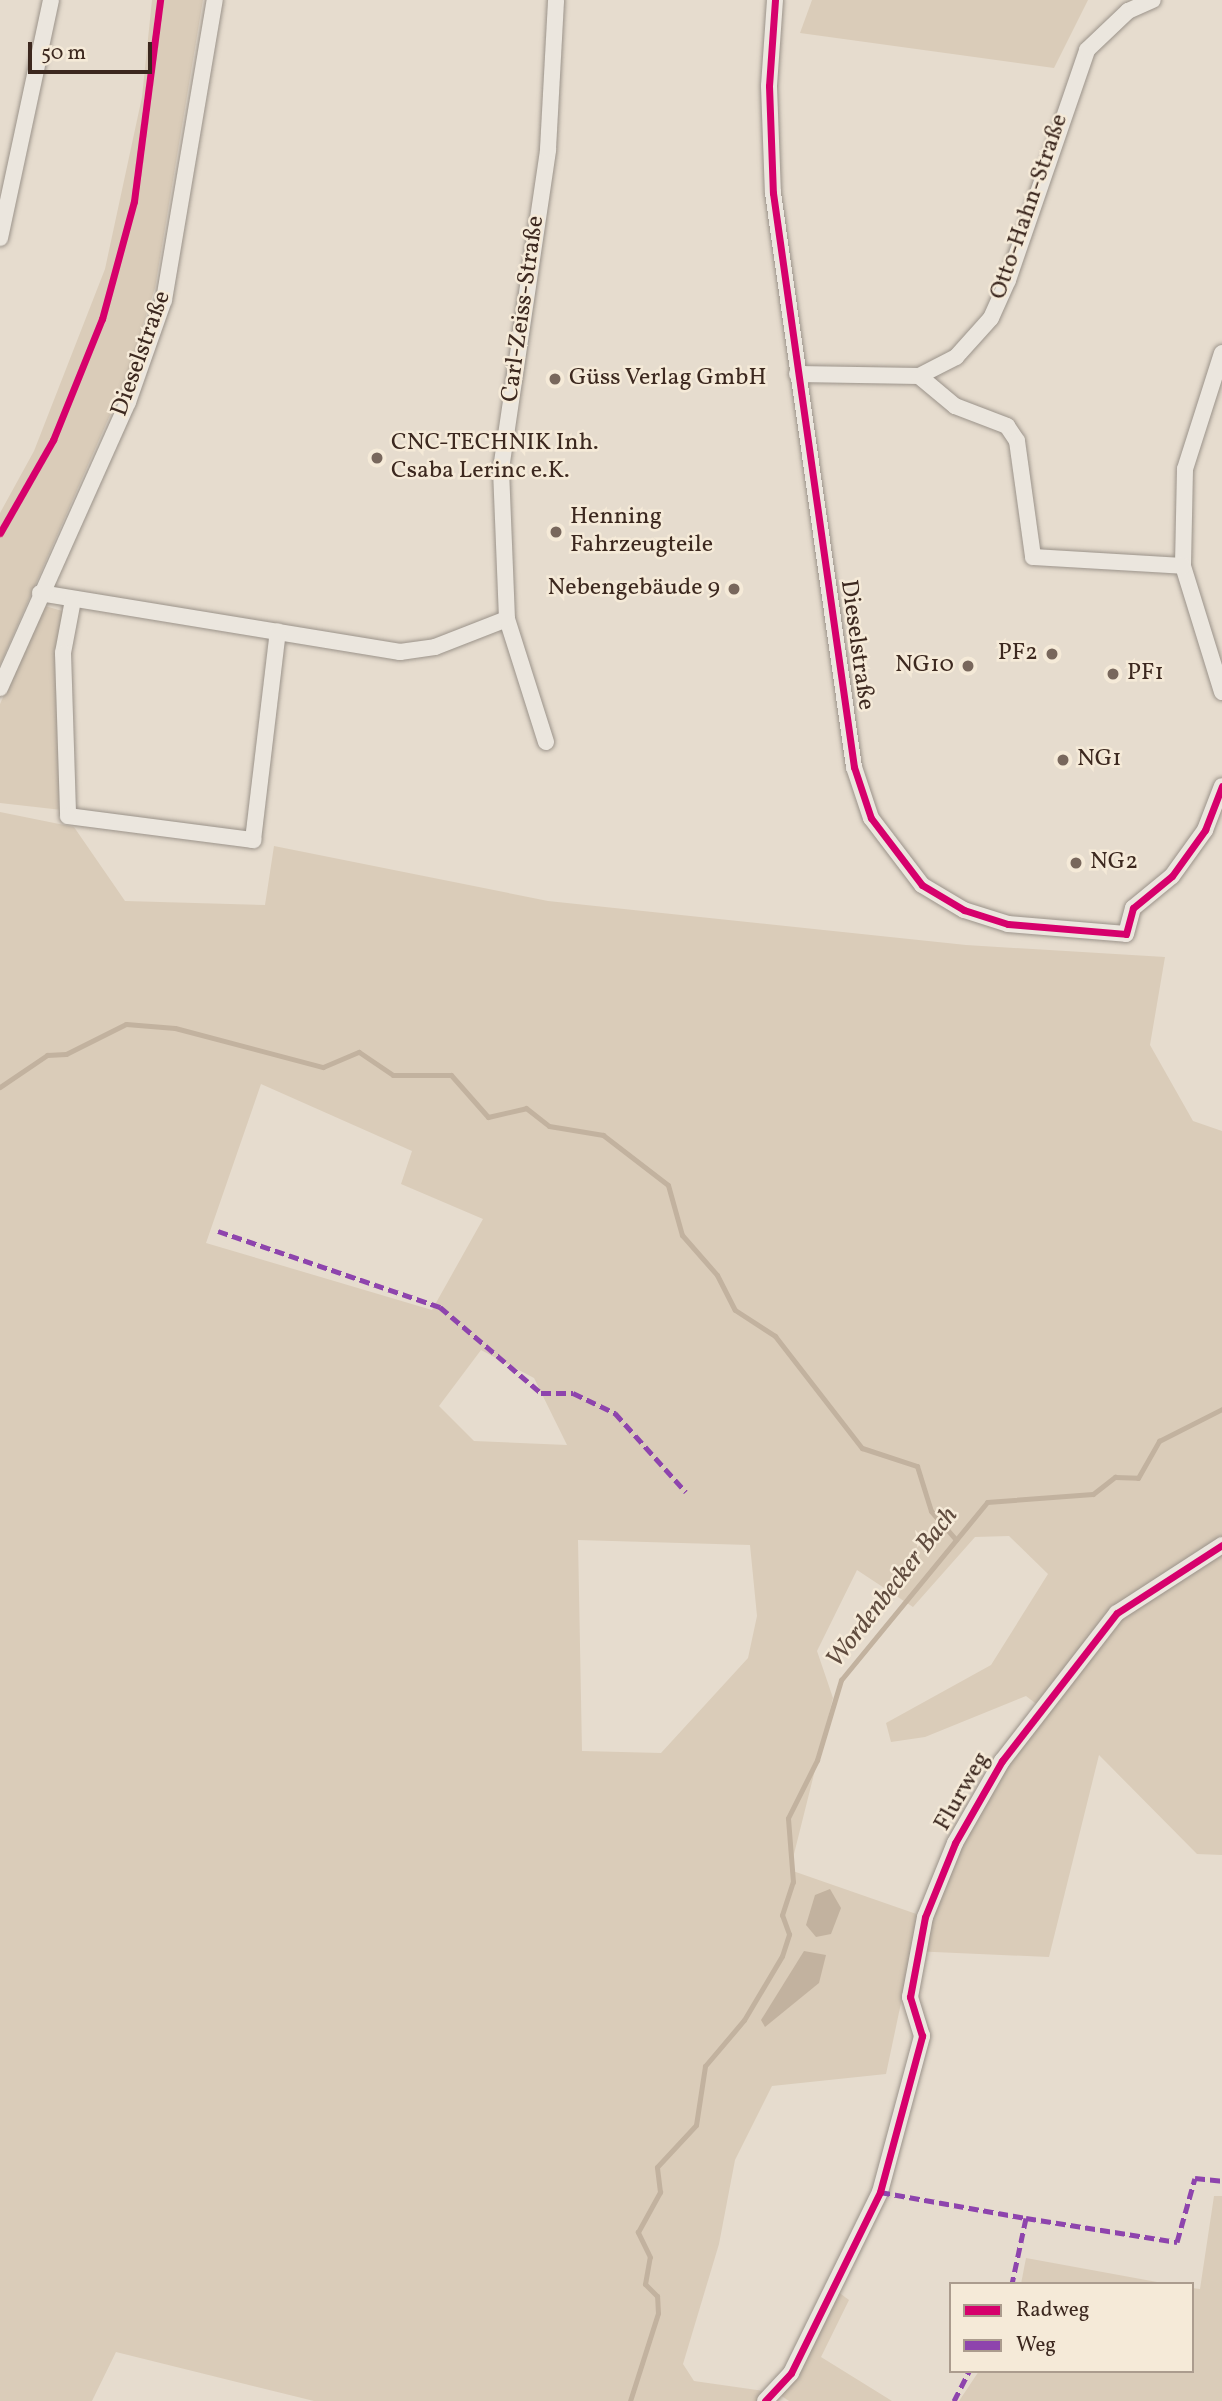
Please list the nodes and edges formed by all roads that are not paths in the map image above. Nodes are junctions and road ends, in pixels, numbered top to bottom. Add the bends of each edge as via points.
1 (51, 0) edge
2 (215, 0) edge
3 (556, 0) edge
4 (775, 0) edge
5 (1153, 0) edge
6 (0, 238) edge
7 (1222, 353) edge
8 (797, 374) junction
9 (919, 376) junction
10 (1183, 566) junction
11 (40, 593) junction
12 (73, 600) junction
13 (507, 619) junction
14 (278, 631) junction
15 (0, 688) edge
16 (1222, 692) edge
17 (546, 742) dead end
18 (1222, 786) edge
19 (1222, 1545) edge
20 (765, 2401) edge

1 - 6 street
2 - 11 street, Dieselstraße via 164,300 128,402
3 - 13 street, Carl-Zeiss-Straße via 548,149 501,469
4 - 8 street, Dieselstraße via 769,86 773,193
5 - 9 street, Otto-Hahn-Straße via 1128,11 1087,50 991,318 956,357
7 - 10 street via 1185,469
8 - 9 street, Otto-Hahn-Straße
8 - 18 street, Dieselstraße via 855,767 871,818 922,885 964,910 1008,924 1126,934 1133,908 1172,876 1205,830
9 - 10 street via 956,406 1007,426 1017,441 1033,557
10 - 16 street
11 - 12 street
11 - 15 street, Dieselstraße
12 - 14 street
12 - 14 street via 63,653 68,816 253,840
13 - 14 street via 435,647 400,652
13 - 17 street, Carl-Zeiss-Straße
19 - 20 street, Flurweg via 1116,1613 1002,1761 955,1843 925,1917 911,1997 922,2036 880,2192 791,2373

